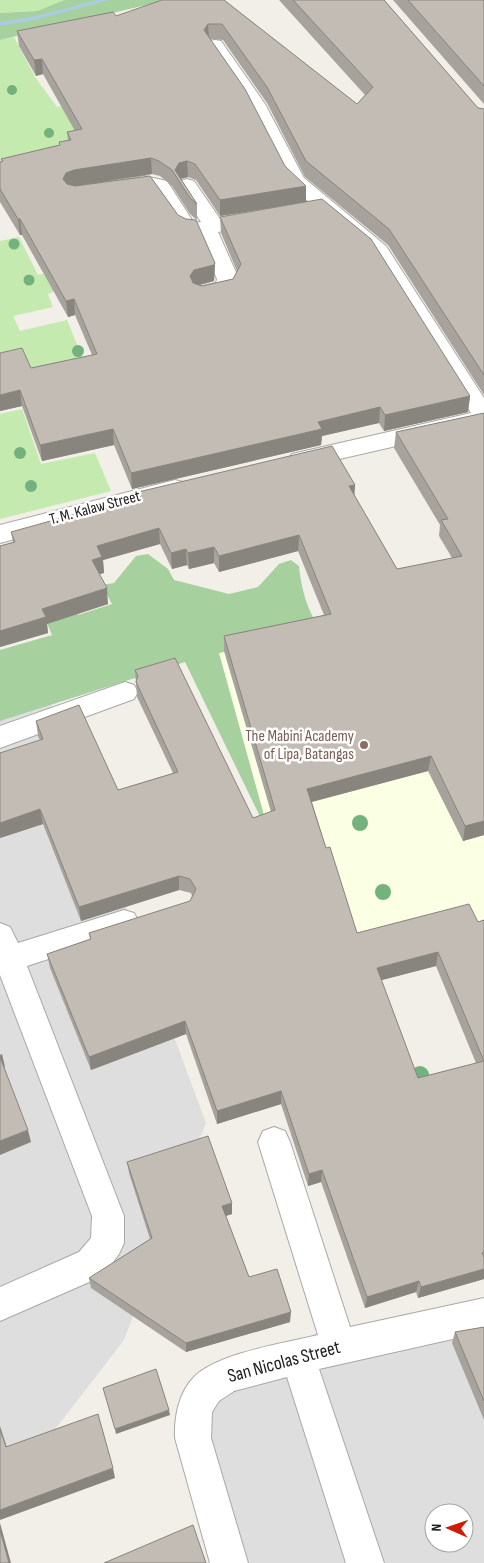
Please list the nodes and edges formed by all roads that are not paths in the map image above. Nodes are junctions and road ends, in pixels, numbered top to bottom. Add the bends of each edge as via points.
1 (215, 46) edge
2 (187, 185) edge
3 (96, 191) edge
4 (325, 206) junction
5 (211, 228) junction
6 (204, 293) edge
7 (484, 417) edge
8 (279, 464) edge
9 (193, 484) edge
10 (0, 534) edge
11 (125, 692) dead end
12 (0, 736) edge
13 (152, 914) edge
14 (5, 948) edge
15 (274, 1142) dead end
16 (0, 1304) edge
17 (484, 1315) edge
18 (340, 1346) junction
19 (298, 1357) junction
20 (229, 1563) edge
21 (365, 1563) edge

1 - 4 street via 256,104 296,180
2 - 5 street
3 - 5 street via 152,182 160,185 186,227 194,230
4 - 5 street
4 - 7 street via 379,250
5 - 6 street via 228,280 225,288
7 - 8 street
9 - 10 street, T. M. Kalaw Street
11 - 12 street
13 - 14 street
14 - 16 street via 108,1216 107,1243 91,1264
15 - 18 street
17 - 18 street, San Nicolas Street
18 - 19 street, San Nicolas Street
19 - 20 street, San Nicolas Street via 221,1379 208,1388 197,1403 192,1419 193,1438
19 - 21 street

